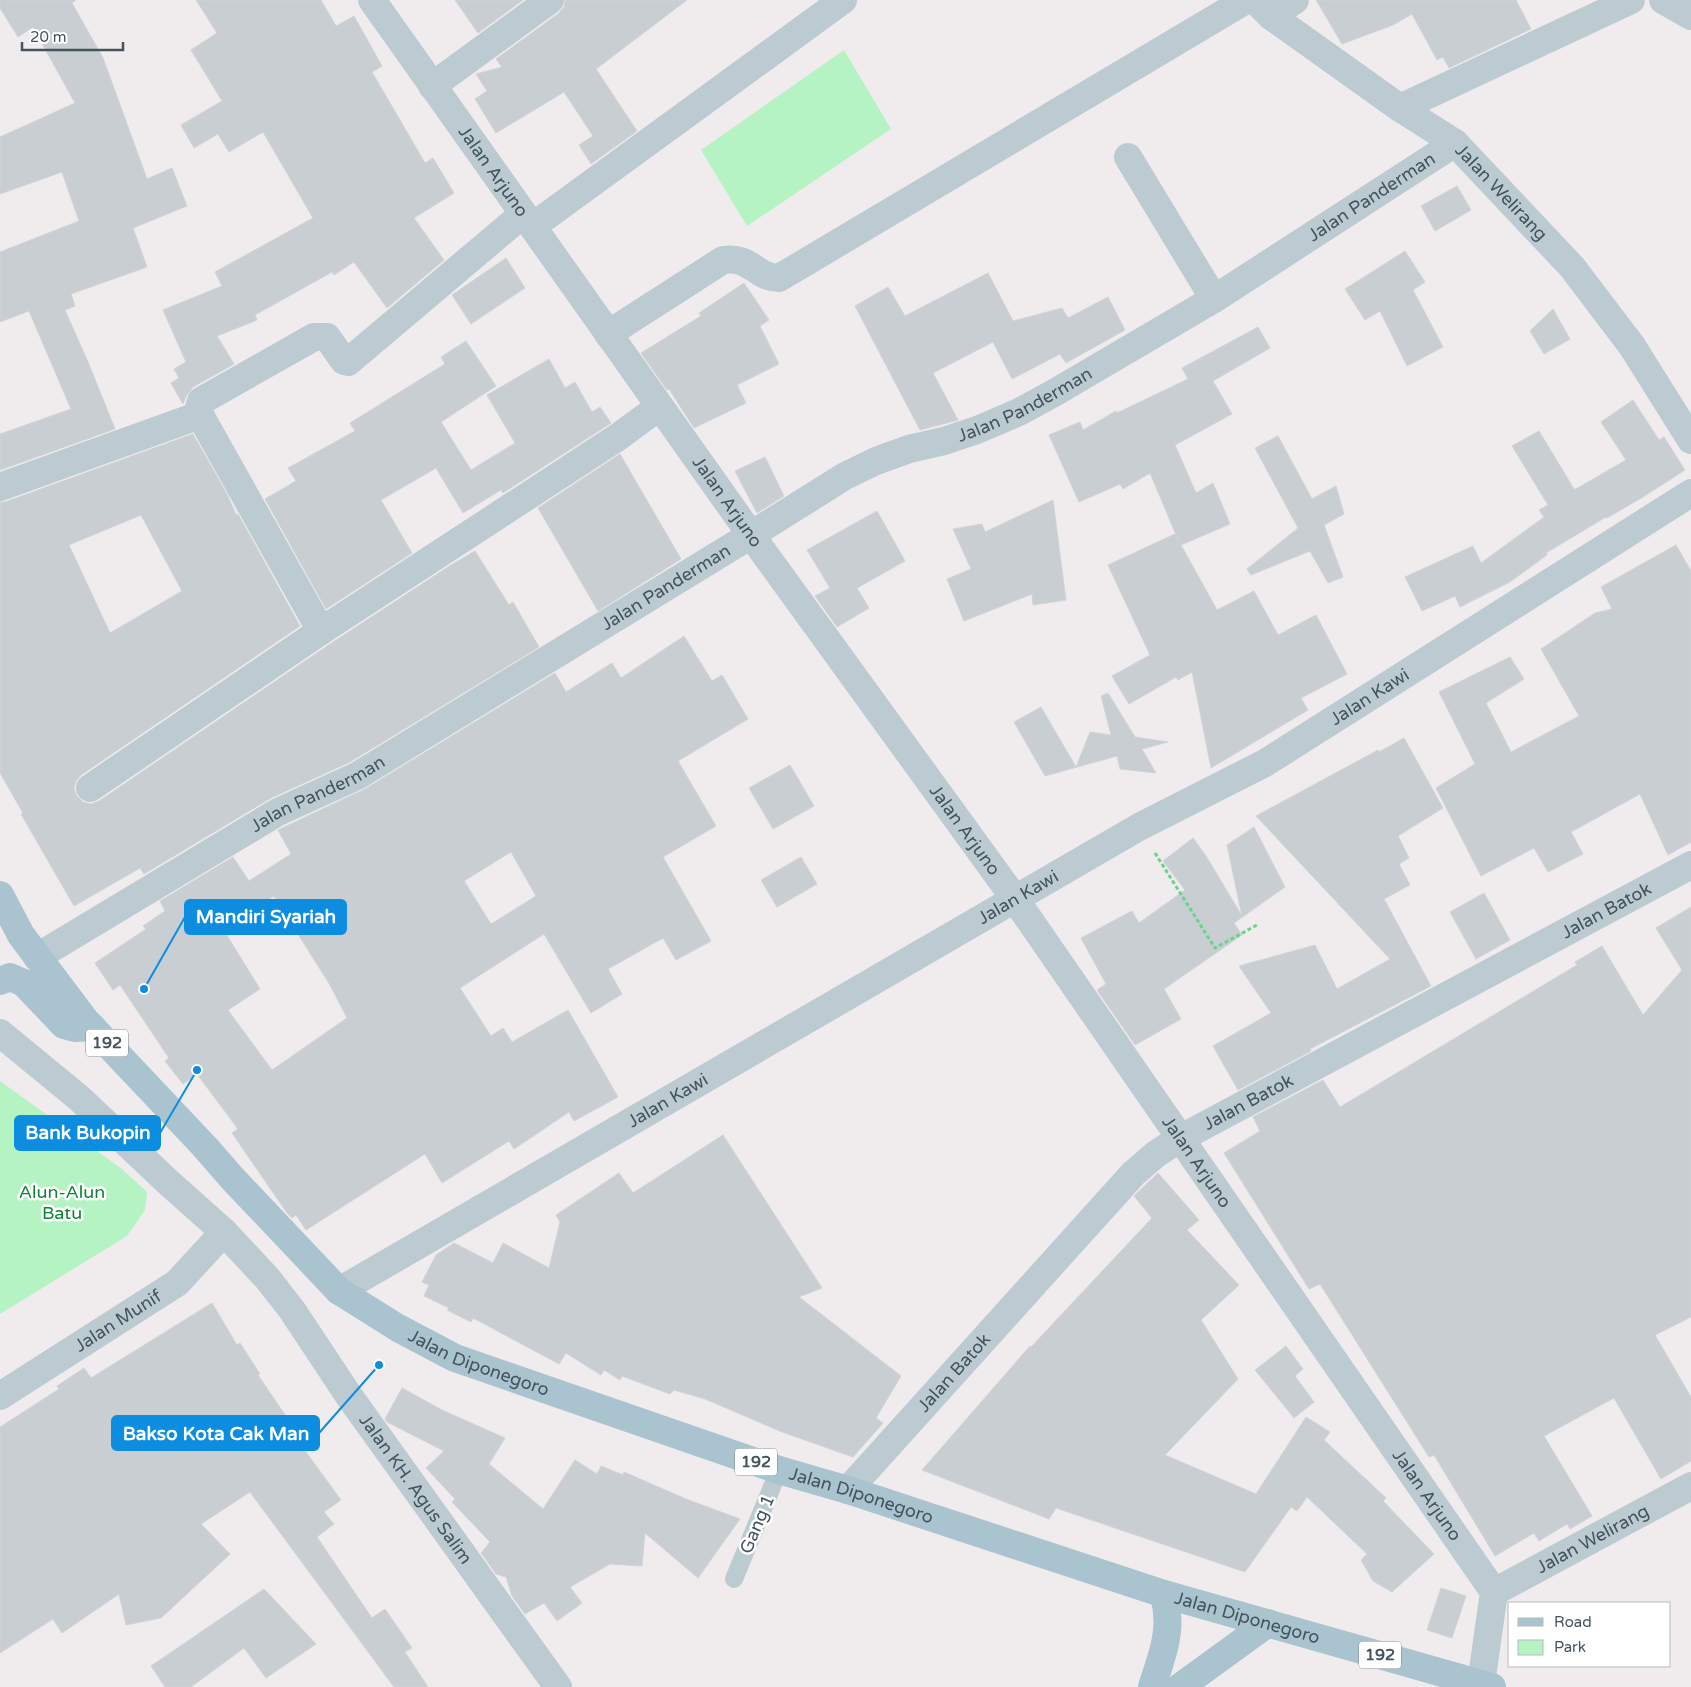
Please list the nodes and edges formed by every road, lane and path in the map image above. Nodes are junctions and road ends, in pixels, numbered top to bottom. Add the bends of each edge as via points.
1 (372, 0) edge
2 (550, 0) edge
3 (843, 0) edge
4 (1246, 0) edge
5 (1295, 0) edge
6 (1631, 0) edge
7 (1664, 0) edge
8 (1263, 8) edge
9 (1691, 16) edge
10 (432, 86) junction
11 (1400, 108) junction
12 (1456, 143) junction
13 (1128, 157) dead end
14 (528, 220) junction
15 (1214, 299) junction
16 (608, 334) junction
17 (659, 407) junction
18 (200, 415) junction
19 (1691, 440) edge
20 (0, 487) edge
21 (1691, 493) edge
22 (751, 535) junction
23 (321, 631) junction
24 (90, 788) dead end
25 (1139, 827) junction
26 (1691, 865) edge
27 (0, 895) edge
28 (1015, 899) junction
29 (1257, 925) dead end
30 (37, 957) junction
31 (0, 981) edge
32 (92, 1027) junction
33 (0, 1032) edge
34 (1181, 1138) junction
35 (224, 1232) junction
36 (339, 1290) junction
37 (0, 1396) edge
38 (779, 1470) junction
39 (1691, 1486) edge
40 (848, 1490) junction
41 (734, 1578) dead end
42 (1494, 1592) junction
43 (1164, 1594) junction
44 (1268, 1623) junction
45 (1487, 1685) edge
46 (558, 1687) edge
47 (1152, 1687) edge
48 (1180, 1687) edge

1 - 10 street, Jalan Arjuno
2 - 10 street
3 - 14 street
4 - 16 street via 780,278 766,276 741,260 723,260
5 - 8 street
6 - 11 street
7 - 9 street
8 - 11 street, Jalan Welirang
10 - 14 street, Jalan Arjuno
11 - 12 street, Jalan Welirang
12 - 15 street, Jalan Panderman
12 - 19 street, Jalan Welirang via 1572,267 1632,346
13 - 15 street
14 - 16 street, Jalan Arjuno
14 - 18 street via 348,362 327,337 314,337 201,401
15 - 22 street, Jalan Panderman via 1019,412 978,430 876,461 845,476
16 - 17 street, Jalan Arjuno
17 - 22 street, Jalan Arjuno
17 - 23 street
18 - 20 street
18 - 23 street
21 - 25 street, Jalan Kawi via 1265,763
22 - 28 street, Jalan Arjuno
22 - 30 street, Jalan Panderman via 356,776 278,812
23 - 24 street
25 - 28 street, Jalan Kawi
25 - 29 path via 1215,948
26 - 34 street, Jalan Batok
27 - 30 main road, 192
28 - 34 street, Jalan Arjuno
28 - 36 street, Jalan Kawi
30 - 32 main road, 192
31 - 32 main road via 10,977 24,983 64,1024 75,1028
32 - 36 main road, Jalan Diponegoro / 192
33 - 35 street, Jalan KH. Agus Salim via 79,1098
34 - 40 street, Jalan Batok via 1132,1174
34 - 42 street, Jalan Arjuno
35 - 37 street, Jalan Munif via 177,1282
35 - 46 street, Jalan KH. Agus Salim via 292,1310 349,1396
36 - 38 main road, Jalan Diponegoro / 192 via 398,1328 455,1358
38 - 40 main road, Jalan Diponegoro / 192
38 - 41 lane, Gang 1
39 - 42 street, Jalan Welirang
40 - 43 main road, Jalan Diponegoro / 192
42 - 45 street
43 - 44 main road, Jalan Diponegoro / 192
43 - 47 main road via 1168,1615
44 - 45 main road, Jalan Diponegoro / 192
44 - 48 main road

